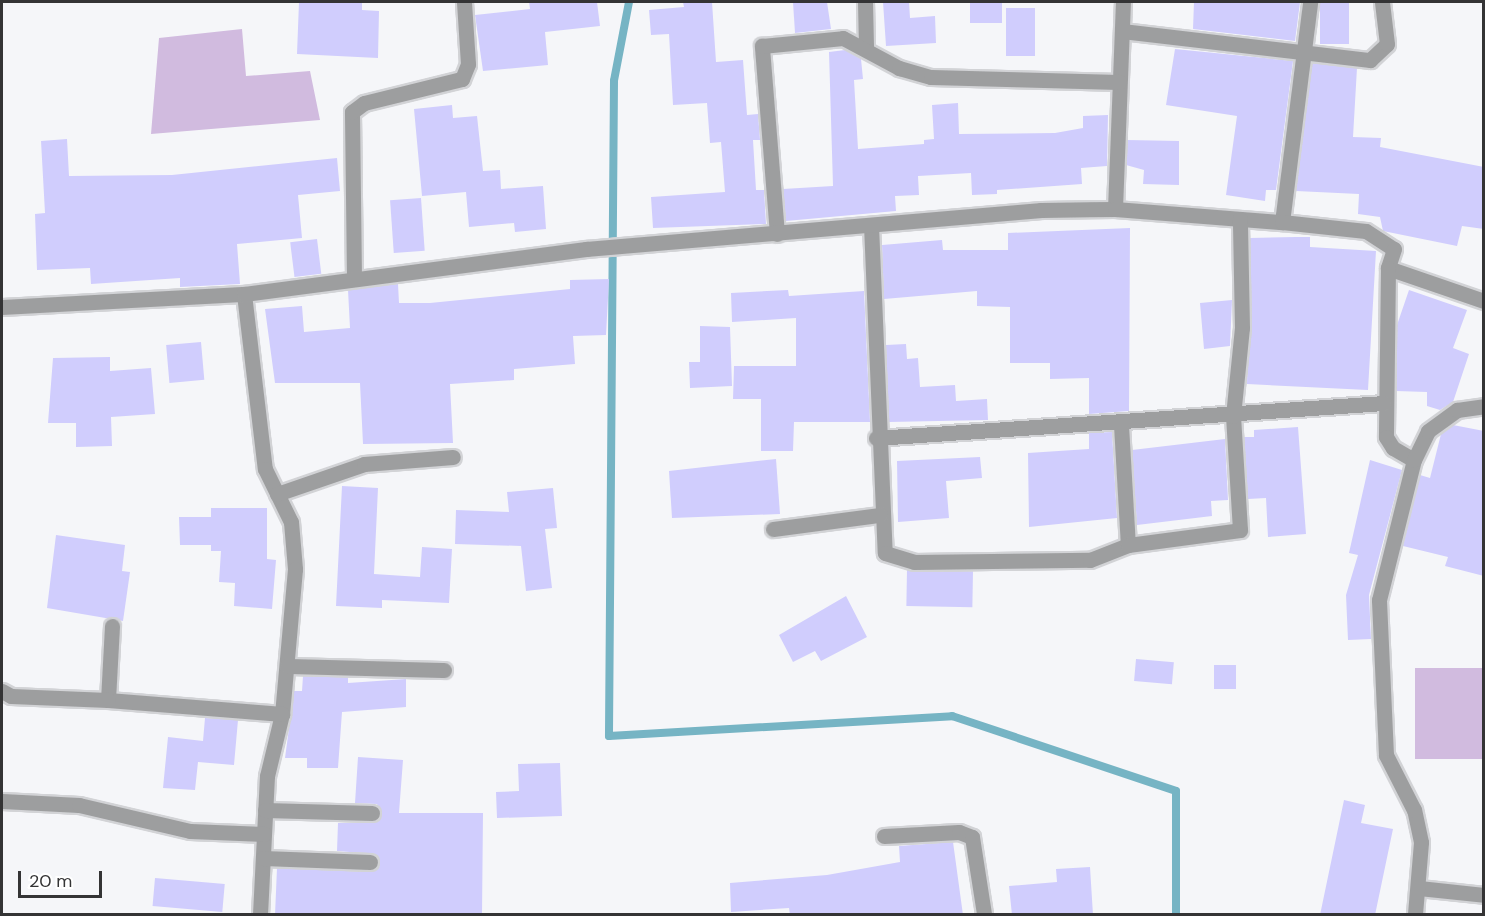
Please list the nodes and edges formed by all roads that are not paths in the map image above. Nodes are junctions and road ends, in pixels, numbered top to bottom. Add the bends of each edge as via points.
1 (464, 2) edge
2 (865, 2) edge
3 (1123, 2) edge
4 (1310, 2) edge
5 (1382, 2) edge
6 (1122, 32) junction
7 (866, 47) junction
8 (1306, 55) junction
9 (1119, 82) junction
10 (1115, 210) junction
11 (1240, 219) junction
12 (1282, 222) junction
13 (871, 225) junction
14 (777, 234) junction
15 (1388, 267) junction
16 (354, 278) junction
17 (244, 294) junction
18 (1484, 301) edge
19 (2, 307) edge
20 (1383, 403) junction
21 (1484, 406) edge
22 (1233, 416) junction
23 (1121, 425) junction
24 (876, 438) junction
25 (453, 457) dead end
26 (1414, 460) junction
27 (277, 494) junction
28 (880, 515) junction
29 (773, 528) dead end
30 (1128, 546) junction
31 (112, 626) dead end
32 (287, 666) junction
33 (444, 670) dead end
34 (2, 691) edge
35 (108, 700) junction
36 (282, 714) junction
37 (2, 801) edge
38 (265, 810) junction
39 (372, 813) dead end
40 (264, 834) junction
41 (884, 836) dead end
42 (263, 858) junction
43 (370, 862) dead end
44 (1419, 888) junction
45 (1484, 895) edge
46 (260, 915) edge
47 (984, 915) edge
48 (1415, 915) edge

1 - 16 street via 468,64 462,79 364,103 352,112
2 - 7 street
3 - 6 street
4 - 8 street
5 - 8 street via 1387,44 1379,57
6 - 8 street
6 - 9 street
7 - 9 street via 899,68 931,77
7 - 14 street via 843,38 762,46
8 - 12 street
9 - 10 street
10 - 11 street
10 - 13 street
11 - 12 street
11 - 22 street via 1242,328
12 - 15 street via 1380,236 1394,249
13 - 14 street
13 - 24 street
14 - 16 street via 586,249
15 - 18 street
15 - 20 street
16 - 17 street
17 - 19 street
17 - 27 street via 265,469
20 - 22 street
20 - 26 street via 1389,443
21 - 26 street via 1438,419
22 - 23 street
22 - 30 street via 1240,530
23 - 24 street
23 - 30 street
24 - 28 street
25 - 27 street via 364,464
26 - 44 street via 1382,580 1379,675 1386,755 1419,824
27 - 32 street via 291,522 295,569
28 - 29 street
28 - 30 street via 885,553 908,562 1090,560
31 - 35 street
32 - 33 street
32 - 36 street
34 - 35 street via 11,696
35 - 36 street
36 - 38 street
37 - 40 street via 79,805 190,831
38 - 39 street
38 - 40 street
40 - 42 street
41 - 47 street via 959,832 972,837
42 - 43 street
42 - 46 street
44 - 45 street
44 - 48 street

